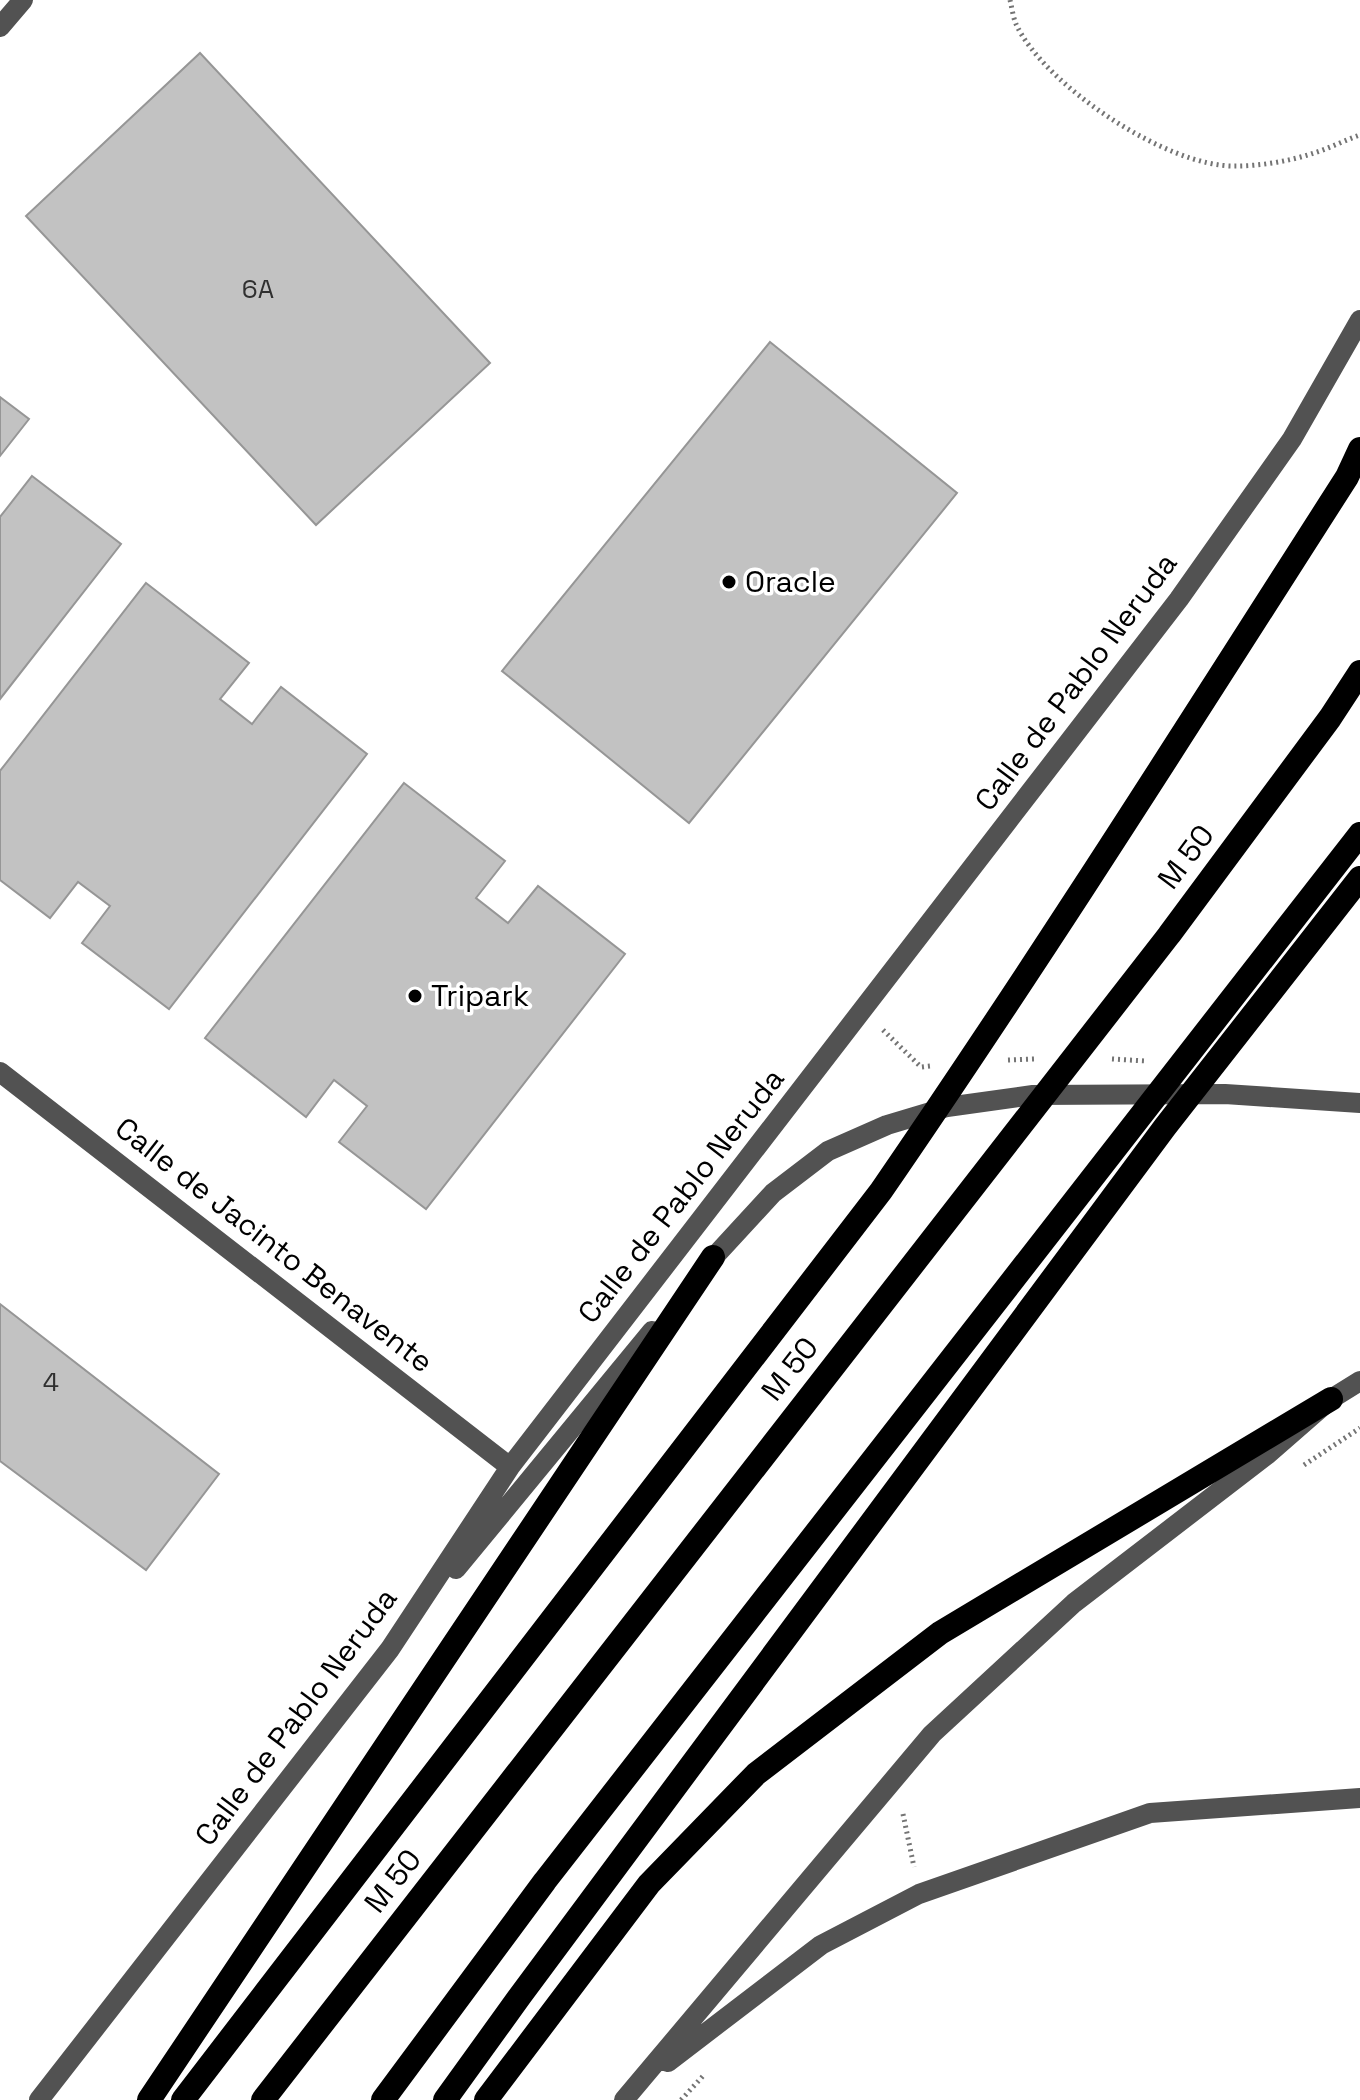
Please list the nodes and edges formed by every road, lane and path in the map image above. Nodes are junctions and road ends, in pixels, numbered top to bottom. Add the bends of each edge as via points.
1 (23, 0) edge
2 (1010, 0) edge
3 (0, 27) edge
4 (1360, 135) edge
5 (1360, 320) edge
6 (1360, 449) edge
7 (1360, 672) edge
8 (1360, 834) edge
9 (1360, 878) edge
10 (860, 1013) junction
11 (921, 1067) dead end
12 (0, 1072) edge
13 (1360, 1103) edge
14 (713, 1257) junction
15 (1360, 1381) edge
16 (1331, 1399) junction
17 (1360, 1428) edge
18 (510, 1467) junction
19 (1297, 1470) dead end
20 (390, 1649) junction
21 (1360, 1798) edge
22 (901, 1806) dead end
23 (919, 1894) junction
24 (710, 2067) dead end
25 (639, 2084) junction
26 (39, 2100) edge
27 (149, 2100) edge
28 (183, 2100) edge
29 (263, 2100) edge
30 (383, 2100) edge
31 (445, 2100) edge
32 (486, 2100) edge
33 (624, 2100) edge
34 (681, 2100) edge

1 - 3 street
2 - 4 path via 1016,24 1037,56 1079,97 1173,152 1207,165 1236,166 1314,153
5 - 10 street, Calle de Pablo Neruda via 1292,439 1179,599
6 - 28 highway via 1347,477 976,1054 881,1191
7 - 29 highway, M 50 via 1226,859
8 - 30 highway via 545,1881
9 - 31 highway via 1165,1127
10 - 11 path
10 - 18 street, Calle de Pablo Neruda
12 - 18 street, Calle de Jacinto Benavente
13 - 14 street via 1225,1094 1033,1095 947,1107 828,1151 773,1193
14 - 20 street
14 - 27 highway
15 - 16 street
16 - 25 street via 1074,1603 932,1734
16 - 32 highway via 940,1633 756,1774 649,1884
17 - 19 path
18 - 20 street, Calle de Pablo Neruda
20 - 26 street, Calle de Pablo Neruda
21 - 23 street via 1150,1813
22 - 23 path
23 - 25 street via 821,1945
24 - 34 path
25 - 33 street

